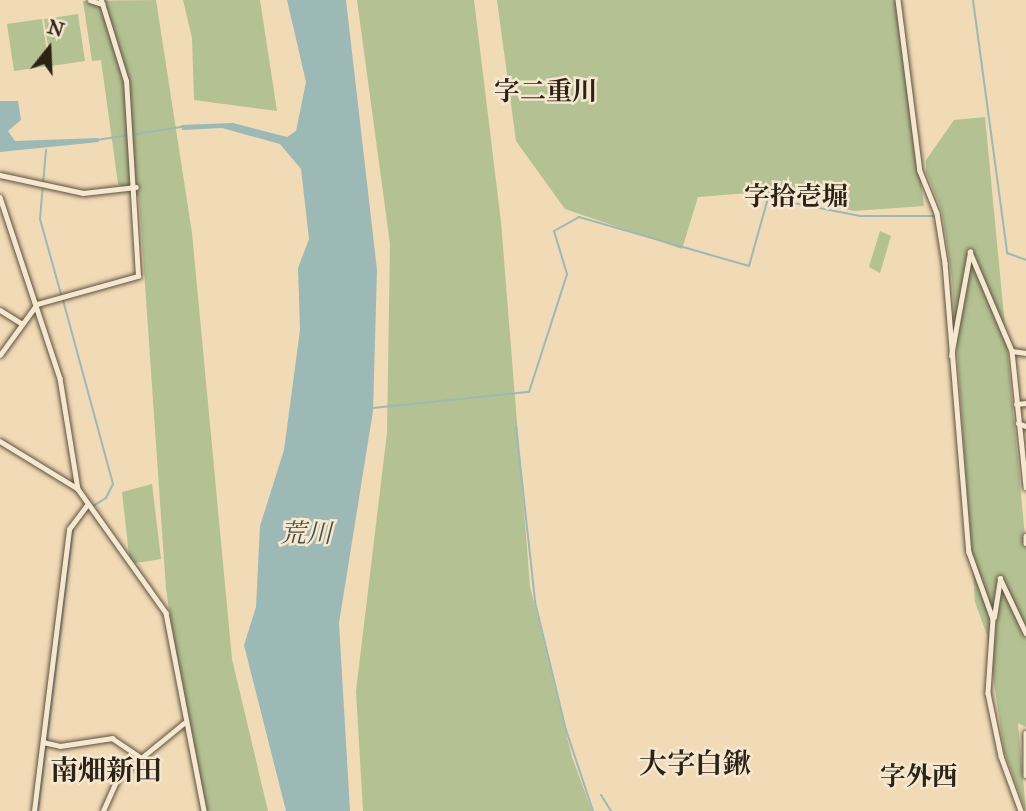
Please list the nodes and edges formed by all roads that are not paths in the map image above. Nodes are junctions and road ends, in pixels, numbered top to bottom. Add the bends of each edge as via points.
1 (90, 0) edge
2 (898, 0) edge
3 (102, 2) edge
4 (0, 175) edge
5 (136, 187) junction
6 (0, 197) edge
7 (37, 304) junction
8 (0, 310) edge
9 (21, 323) junction
10 (1012, 351) junction
11 (1026, 353) edge
12 (0, 355) edge
13 (950, 357) junction
14 (1026, 403) edge
15 (1016, 404) junction
16 (1018, 424) junction
17 (1026, 426) edge
18 (0, 441) edge
19 (1024, 447) edge
20 (1025, 469) edge
21 (1026, 487) edge
22 (78, 489) junction
23 (87, 505) junction
24 (1026, 536) edge
25 (1026, 543) edge
26 (993, 619) junction
27 (1026, 633) edge
28 (184, 723) junction
29 (1026, 733) edge
30 (46, 743) junction
31 (140, 757) junction
32 (1026, 775) edge
33 (34, 811) edge
34 (103, 811) edge
35 (204, 811) edge
36 (1021, 811) edge

1 - 3 street
2 - 13 street via 920,172 939,219
3 - 5 street via 127,81
4 - 5 street via 83,193
5 - 7 street via 138,276
6 - 7 street
7 - 9 street
7 - 22 street via 66,403
8 - 9 street
9 - 12 street
10 - 11 street
10 - 13 street via 970,252
10 - 15 street
13 - 26 street via 969,552
14 - 15 street
15 - 16 street
16 - 17 street
16 - 19 street
18 - 22 street
19 - 20 street
20 - 21 street
22 - 23 street
23 - 28 street via 166,613
23 - 30 street via 69,529
24 - 25 street
26 - 27 street via 1000,578
26 - 36 street via 988,692 1002,757
28 - 31 street
28 - 35 street
29 - 32 street
30 - 31 street via 112,738
30 - 33 street
31 - 34 street via 112,785

